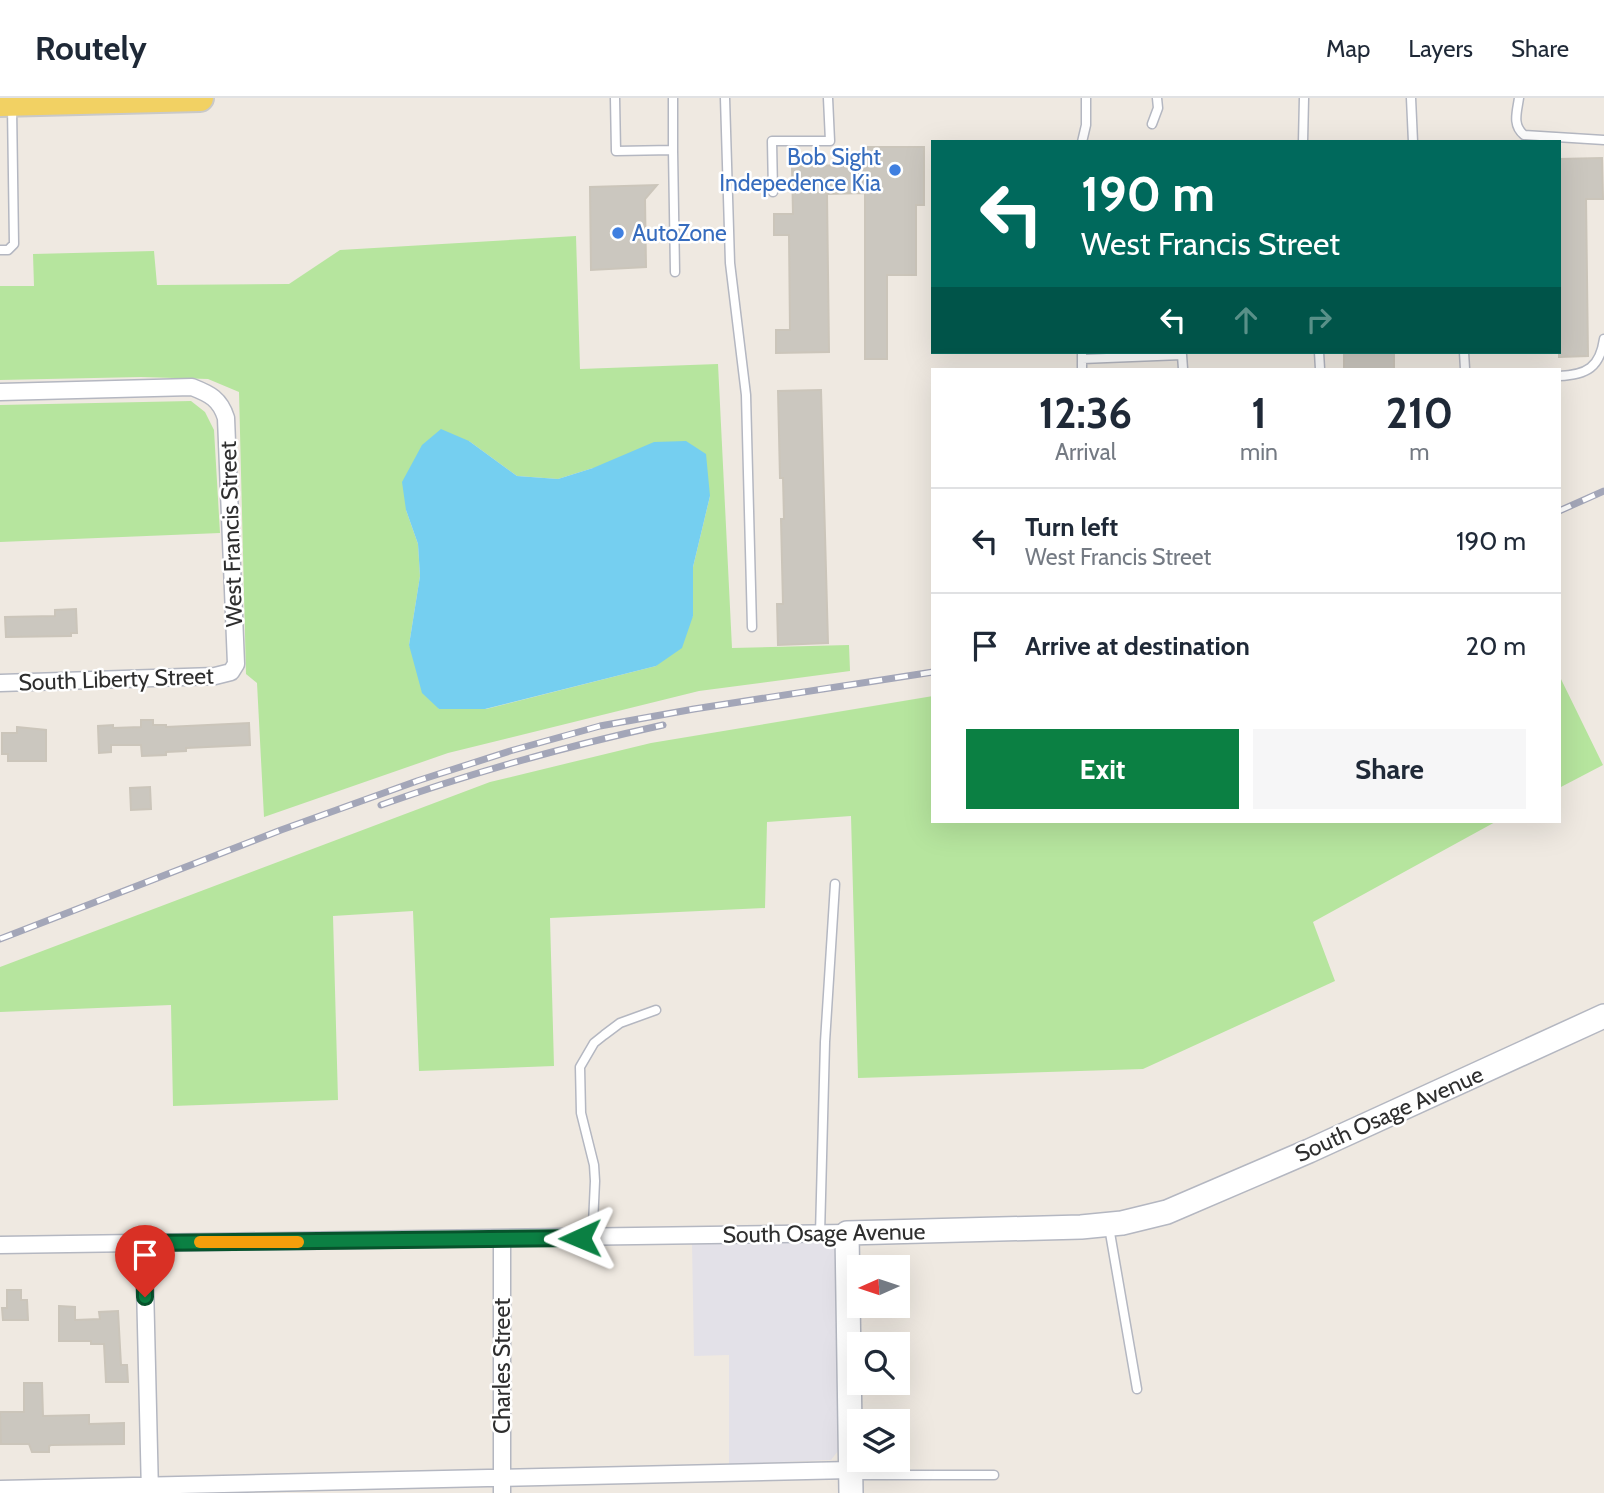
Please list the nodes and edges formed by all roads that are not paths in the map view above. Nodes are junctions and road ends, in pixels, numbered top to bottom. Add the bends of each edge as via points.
1 (200, 98) edge
2 (615, 98) edge
3 (673, 98) edge
4 (725, 98) edge
5 (828, 98) edge
6 (1086, 98) edge
7 (1157, 98) edge
8 (1304, 98) edge
9 (1411, 98) edge
10 (1519, 98) edge
11 (117, 99) edge
12 (8, 101) edge
13 (1152, 124) dead end
14 (1082, 140) edge
15 (1303, 140) edge
16 (1413, 140) edge
17 (1604, 140) edge
18 (673, 150) junction
19 (773, 192) dead end
20 (0, 250) edge
21 (675, 272) dead end
22 (1604, 339) edge
23 (1082, 355) edge
24 (1183, 368) edge
25 (1561, 376) edge
26 (0, 393) edge
27 (752, 627) dead end
28 (232, 672) joint
29 (0, 683) edge
30 (835, 884) dead end
31 (656, 1010) dead end
32 (1604, 1017) edge
33 (1109, 1224) junction
34 (848, 1233) junction
35 (820, 1234) junction
36 (580, 1238) junction
37 (502, 1240) junction
38 (144, 1243) junction
39 (0, 1245) edge
40 (1137, 1389) dead end
41 (994, 1475) dead end
42 (851, 1479) edge
43 (502, 1485) edge
44 (0, 1489) edge
45 (150, 1489) edge

1 - 11 main road
2 - 18 lane via 616,151
3 - 18 lane
4 - 27 lane via 730,263 746,395
5 - 19 lane via 830,141 772,141
6 - 14 lane
7 - 13 lane
8 - 15 lane
9 - 16 lane
10 - 17 lane via 1516,124 1524,135
11 - 12 main road
12 - 20 lane via 14,244
18 - 21 lane
22 - 25 lane via 1596,365
23 - 24 lane via 1182,355
26 - 28 street, West Francis Street via 192,387 222,405 236,664
28 - 29 street, South Liberty Street
30 - 35 lane
31 - 36 lane via 604,1035 580,1068 581,1113 595,1181 593,1224
32 - 33 street, South Osage Avenue via 1167,1212
33 - 34 street, South Osage Avenue
33 - 40 lane
34 - 35 street, South Osage Avenue
34 - 42 street
35 - 36 street, South Osage Avenue
36 - 37 street, South Osage Avenue
37 - 38 street, South Osage Avenue
37 - 43 street, Charles Street
38 - 39 street, South Osage Avenue
38 - 45 street
41 - 42 lane
42 - 43 street
43 - 45 street
44 - 45 street

